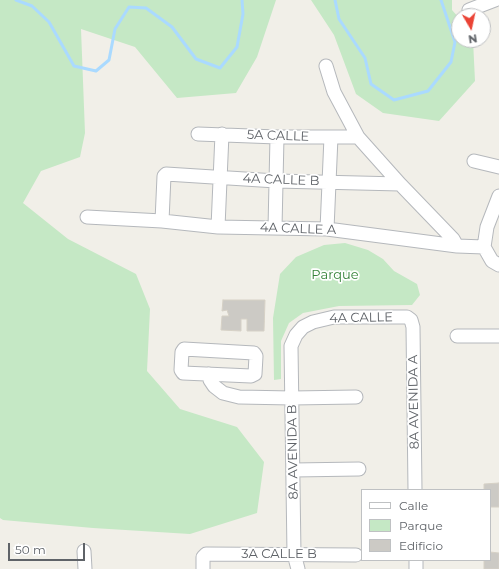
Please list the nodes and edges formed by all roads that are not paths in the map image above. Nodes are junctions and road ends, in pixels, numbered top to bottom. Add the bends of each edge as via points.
1 (495, 0) edge
2 (475, 8) edge
3 (326, 66) dead end
4 (198, 134) dead end
5 (222, 134) junction
6 (277, 137) junction
7 (331, 137) junction
8 (358, 137) junction
9 (474, 161) dead end
10 (499, 168) edge
11 (221, 178) junction
12 (276, 181) junction
13 (330, 182) junction
14 (400, 184) junction
15 (499, 196) edge
16 (88, 217) dead end
17 (162, 221) junction
18 (218, 227) junction
19 (275, 228) junction
20 (327, 229) junction
21 (457, 246) junction
22 (484, 247) junction
23 (499, 265) edge
24 (407, 317) joint
25 (296, 334) joint
26 (457, 336) dead end
27 (499, 336) edge
28 (209, 374) junction
29 (356, 397) dead end
30 (292, 398) junction
31 (359, 469) dead end
32 (294, 470) junction
33 (415, 489) edge
34 (84, 551) dead end
35 (294, 554) junction
36 (356, 555) dead end
37 (203, 563) edge
38 (85, 569) edge
39 (298, 569) edge

1 - 2 street
3 - 8 street via 334,92
4 - 5 street, 5A CALLE
5 - 6 street, 5A CALLE
5 - 11 street
6 - 7 street, 5A CALLE
6 - 12 street
7 - 8 street, 5A CALLE
7 - 13 street
8 - 14 street
9 - 10 street
11 - 12 street, 4A CALLE B
11 - 17 street, 4A CALLE B via 166,174
11 - 18 street
12 - 13 street, 4A CALLE B
12 - 19 street
13 - 14 street, 4A CALLE B
13 - 20 street
14 - 21 street
15 - 22 street via 487,227
16 - 17 street, 4A CALLE A
17 - 18 street, 4A CALLE A
18 - 19 street, 4A CALLE A
19 - 20 street, 4A CALLE A
20 - 21 street, 4A CALLE A
21 - 22 street, 4A CALLE A
22 - 23 street via 492,261
24 - 25 street, 4A CALLE via 334,317 313,322
24 - 33 street, 8A AVENIDA A via 413,327
25 - 30 street, 8A AVENIDA B via 291,346
26 - 27 street
28 - 28 street via 253,376 256,372 256,356 252,353 182,350 182,372
28 - 30 street via 214,386 231,396
29 - 30 street
30 - 32 street, 8A AVENIDA B
31 - 32 street
32 - 35 street, 8A AVENIDA B
34 - 38 street
35 - 36 street, 3A CALLE B
35 - 37 street, 3A CALLE B via 206,554
35 - 39 street, 8A AVENIDA B

